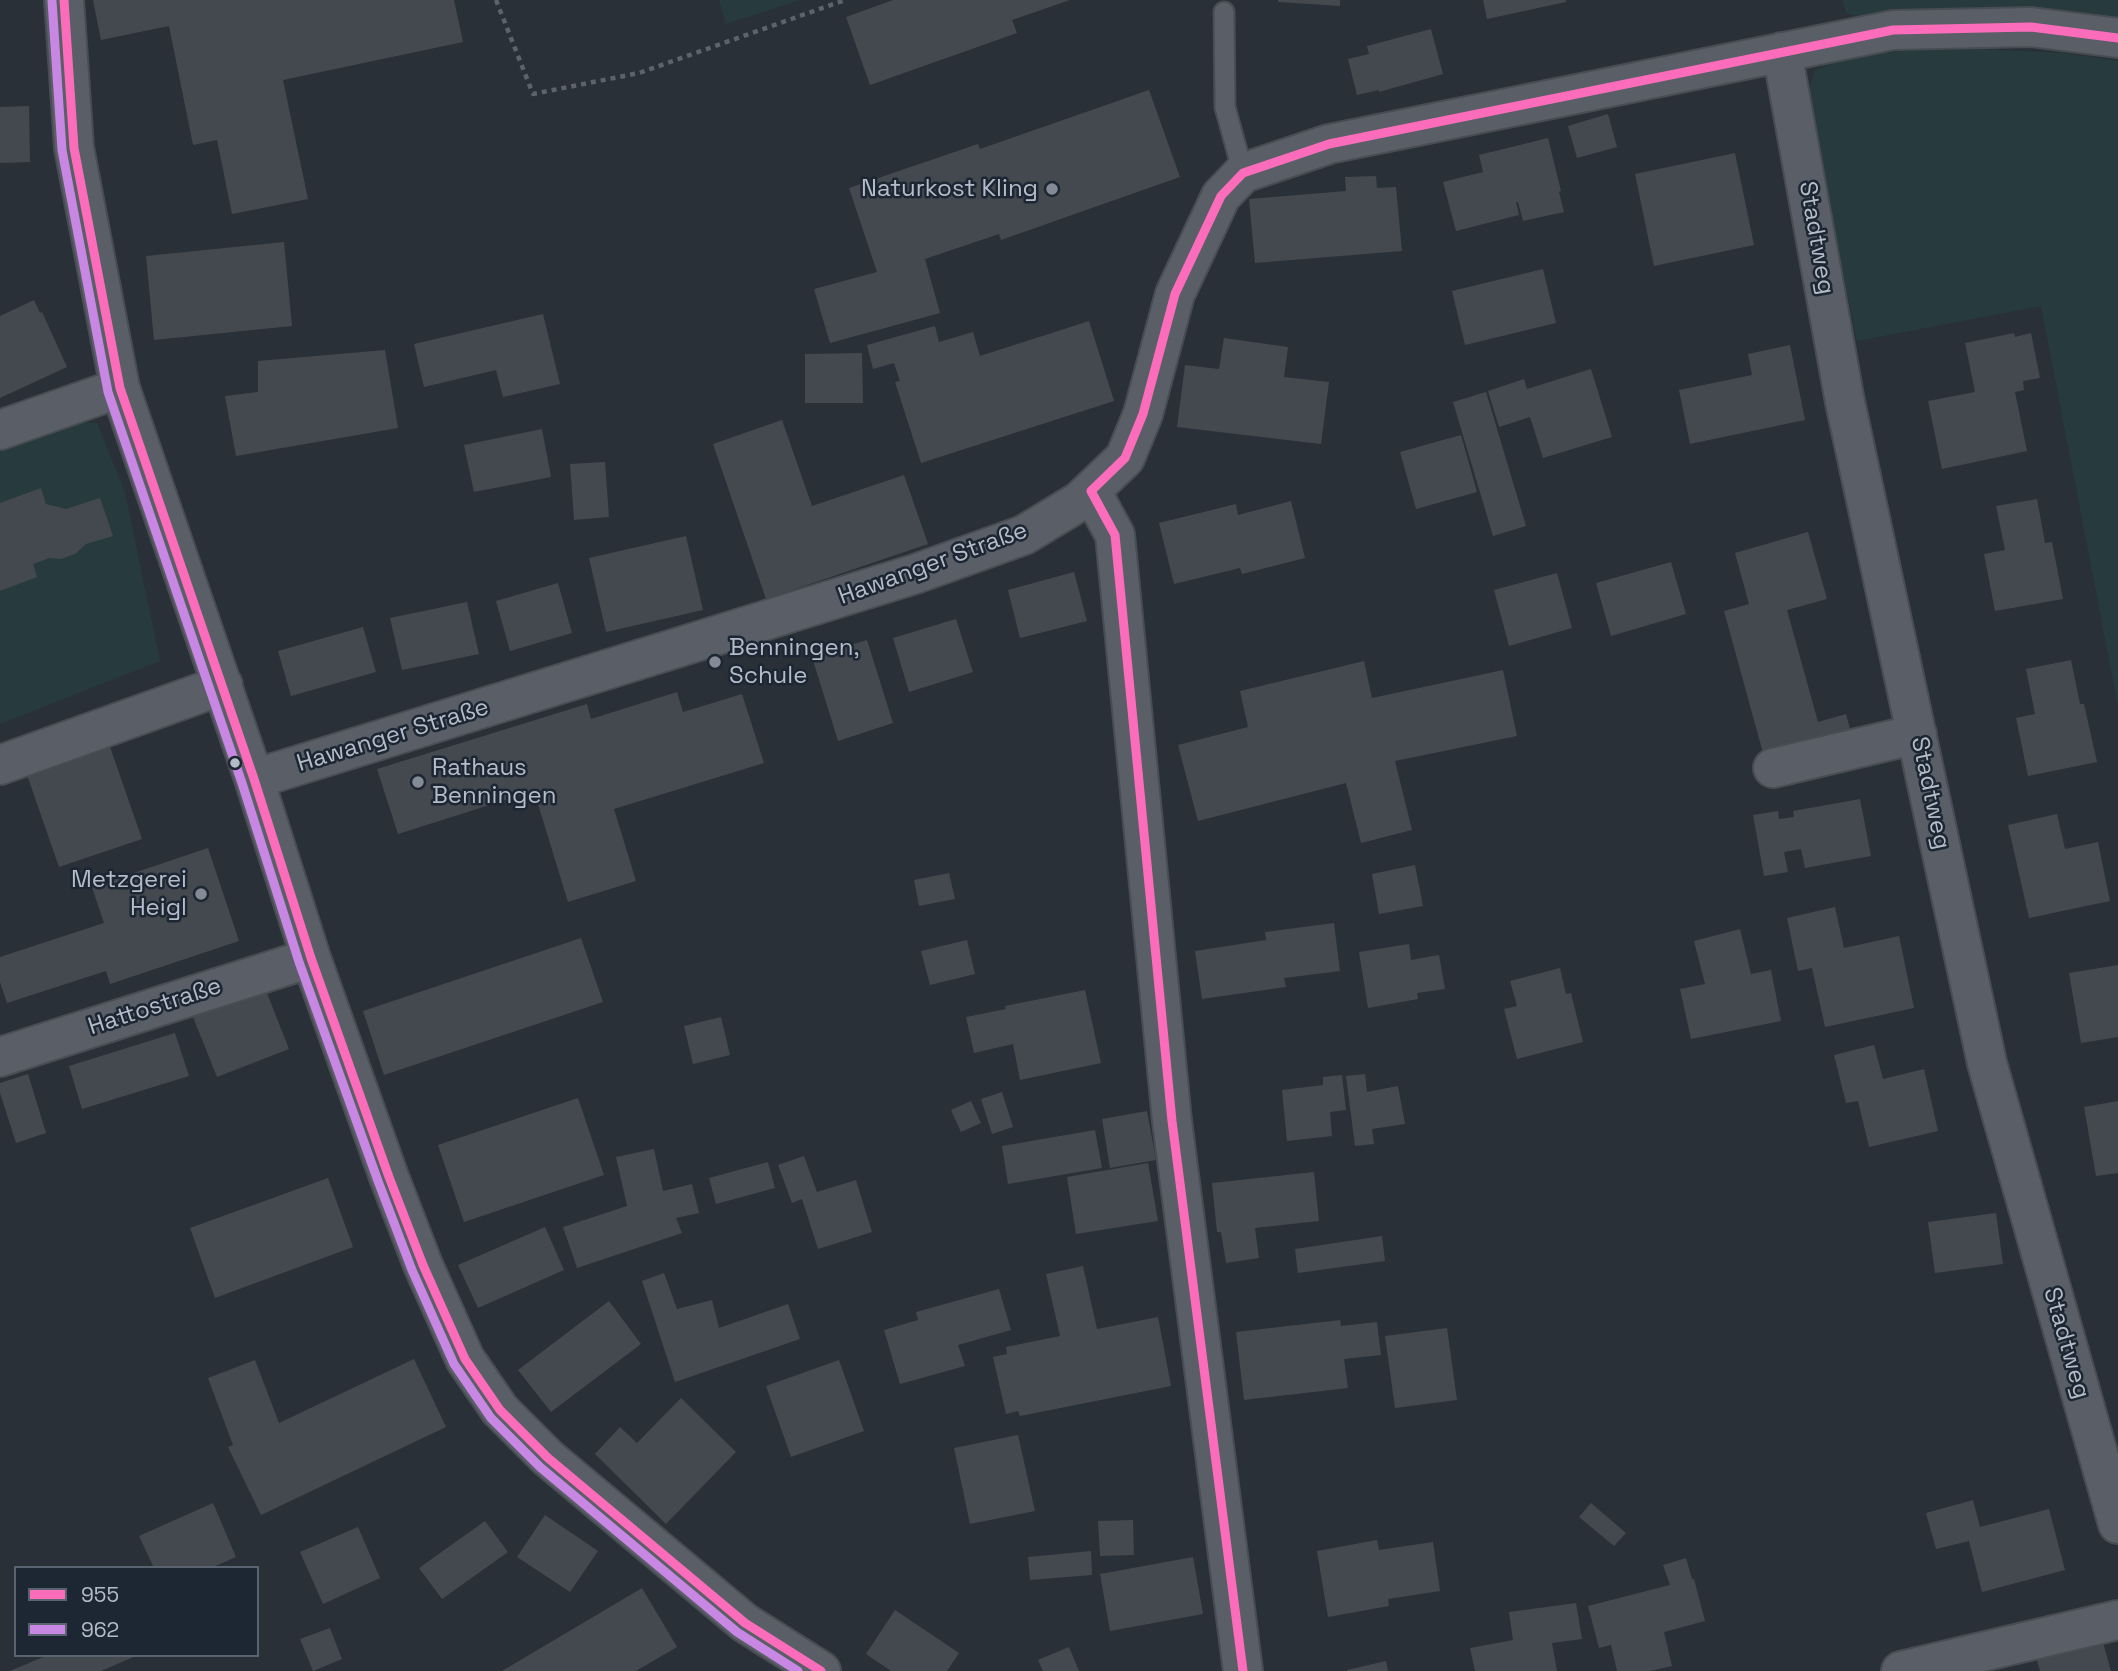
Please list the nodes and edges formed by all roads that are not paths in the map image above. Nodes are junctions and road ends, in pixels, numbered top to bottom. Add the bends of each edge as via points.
1 (64, 0) edge
2 (1224, 12) dead end
3 (2118, 38) edge
4 (1782, 52) junction
5 (1243, 173) junction
6 (120, 388) junction
7 (0, 429) edge
8 (1091, 491) junction
9 (223, 685) junction
10 (1917, 734) junction
11 (0, 765) edge
12 (1773, 768) dead end
13 (254, 779) junction
14 (311, 958) junction
15 (0, 1057) edge
16 (2118, 1524) edge
17 (2118, 1620) edge
18 (821, 1671) edge
19 (1243, 1671) edge
20 (1900, 1671) edge

1 - 6 street via 74,148
2 - 5 lane via 1225,107
3 - 4 street, Hawanger Straße via 2031,27 1893,30
4 - 5 street, Hawanger Straße via 1329,144
4 - 10 street, Stadtweg via 1845,402
5 - 8 street, Hawanger Straße via 1221,196 1175,294 1143,414 1125,458
6 - 7 street
6 - 9 street
8 - 13 street, Hawanger Straße via 1024,535 915,574
8 - 19 street via 1115,535 1172,1121
9 - 11 street
9 - 13 street
10 - 12 street
10 - 16 street, Stadtweg via 1987,1063
13 - 14 street
14 - 15 street, Hattostraße
14 - 18 street via 423,1265 465,1359 499,1410 548,1458 745,1623
17 - 20 street

